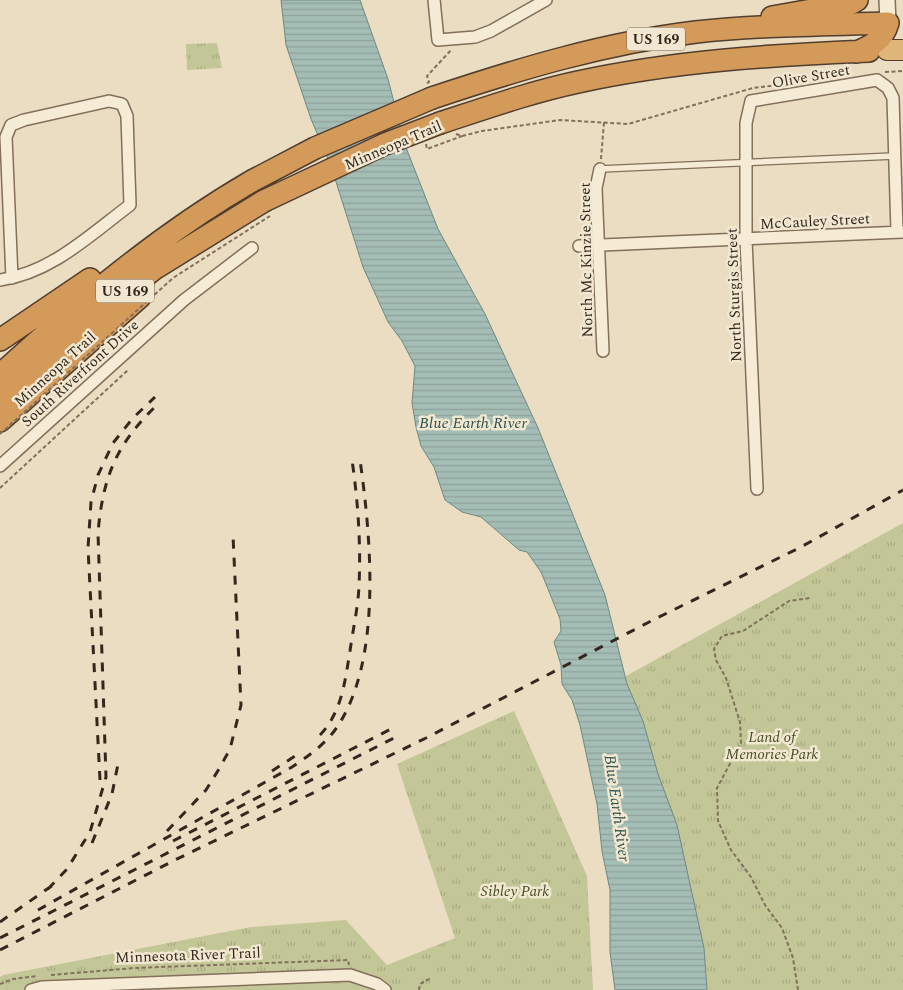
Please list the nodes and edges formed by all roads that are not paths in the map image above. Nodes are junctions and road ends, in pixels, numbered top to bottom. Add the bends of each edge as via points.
1 (434, 0) edge
2 (546, 0) edge
3 (857, 0) edge
4 (887, 0) edge
5 (896, 22) edge
6 (696, 32) junction
7 (895, 50) edge
8 (857, 52) junction
9 (751, 102) joint
10 (894, 156) junction
11 (747, 162) junction
12 (600, 169) joint
13 (193, 217) junction
14 (234, 218) junction
15 (900, 232) edge
16 (746, 240) junction
17 (579, 246) dead end
18 (598, 246) junction
19 (252, 248) dead end
20 (12, 278) junction
21 (0, 280) edge
22 (0, 340) edge
23 (603, 351) dead end
24 (0, 375) edge
25 (0, 399) edge
26 (0, 421) edge
27 (0, 466) edge
28 (757, 489) dead end
29 (115, 988) edge
30 (31, 990) edge
31 (385, 990) edge

1 - 2 street via 438,40 475,37
3 - 6 highway
4 - 5 street
5 - 6 highway, US 169
5 - 8 highway via 875,44
6 - 13 highway, US 169, bridge via 571,55 427,91 252,181
7 - 8 highway, US 169
8 - 14 highway, US 169, bridge via 734,59 624,73 517,98 442,131 385,144 270,207
9 - 10 street, Olive Street via 878,76 893,98
9 - 11 street, North Sturgis Street via 746,123
10 - 11 lane
10 - 15 street
11 - 12 lane
11 - 16 street, North Sturgis Street
12 - 18 street, North Mc Kinzie Street via 596,188
13 - 22 highway via 125,255
13 - 24 highway, US 169 via 102,285
14 - 25 highway, US 169 via 154,269 106,306
14 - 26 highway via 117,316
15 - 16 street, McCauley Street
16 - 18 street, McCauley Street
16 - 28 street, North Sturgis Street
17 - 18 street, McCauley Street
18 - 23 street, North Mc Kinzie Street
19 - 27 street, South Riverfront Drive via 184,300
20 - 20 street via 50,264 130,205 127,116 122,104 109,101 11,125 6,137
20 - 21 street
29 - 30 street via 42,987
29 - 31 street via 350,975

